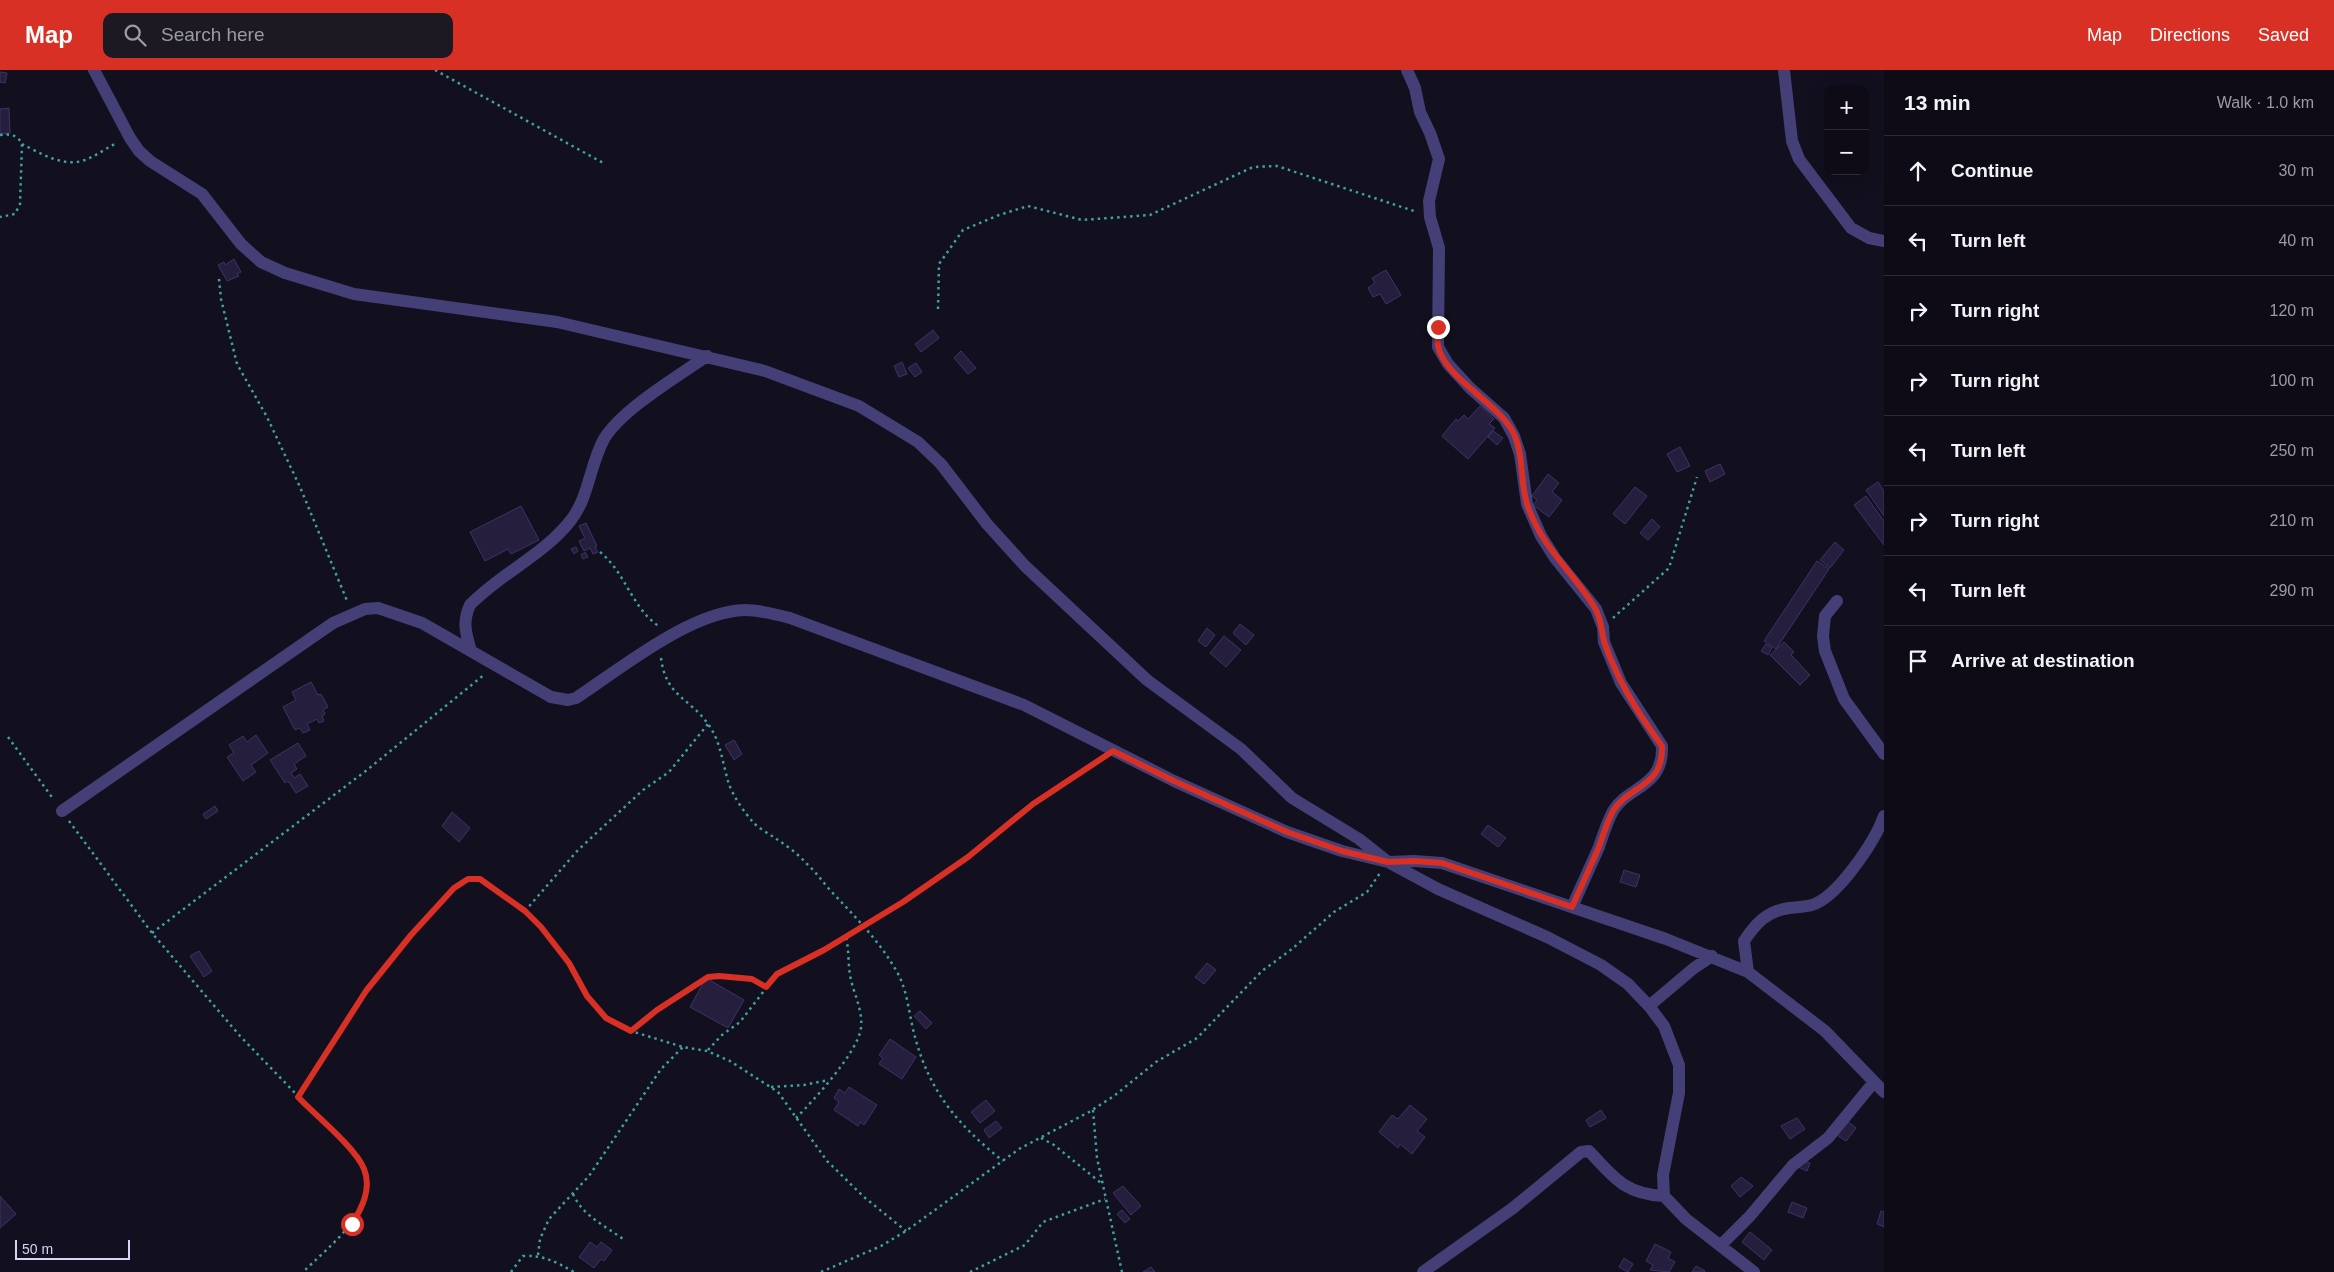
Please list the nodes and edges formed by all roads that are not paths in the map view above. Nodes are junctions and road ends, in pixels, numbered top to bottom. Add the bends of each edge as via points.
1 (94, 70) edge
2 (1407, 70) edge
3 (1784, 70) edge
4 (1884, 241) edge
5 (707, 356) junction
6 (1837, 601) dead end
7 (471, 651) junction
8 (1884, 754) edge
9 (62, 811) road end
10 (1884, 816) edge
11 (1388, 862) junction
12 (1572, 907) junction
13 (1712, 956) junction
14 (1748, 972) junction
15 (1649, 1006) junction
16 (1874, 1082) junction
17 (1884, 1092) edge
18 (1664, 1196) junction
19 (1721, 1245) junction
20 (1423, 1272) edge
21 (1754, 1272) edge

1 - 5 street via 130,138 150,161 202,194 242,244 261,262 354,294 557,322
2 - 12 street via 1439,159 1429,202 1438,248 1438,347 1448,364 1470,388 1504,418 1520,454 1527,504 1541,536 1596,609 1603,627 1604,642 1621,683 1662,746 1663,757 1654,774 1614,810
3 - 4 street via 1792,141 1799,159 1851,228 1869,238
5 - 7 street via 613,426 603,440 573,518 553,540 470,605 464,628
5 - 11 street via 766,371 859,406 918,442 941,464 987,524 1025,566 1147,680 1241,749 1292,798 1359,839
6 - 8 street via 1825,616 1825,651 1844,699
7 - 9 street via 422,623 378,608 352,614 333,623
7 - 11 street via 551,697 568,700 576,698 676,632 718,615 744,610 767,612 1024,705 1174,781 1287,832 1342,851
10 - 14 street via 1875,835 1839,886 1813,905 1776,910 1756,923 1744,941
11 - 12 street via 1442,863
11 - 15 street via 1438,889 1547,936 1601,965 1628,984
12 - 13 street
13 - 14 street
13 - 15 street
14 - 16 street via 1825,1031
15 - 18 street via 1664,1026 1679,1065 1679,1093 1663,1175
16 - 17 street
16 - 19 street via 1828,1138 1793,1165
18 - 19 street via 1686,1219
18 - 20 street via 1632,1191 1589,1151 1581,1152 1513,1208
19 - 21 street

